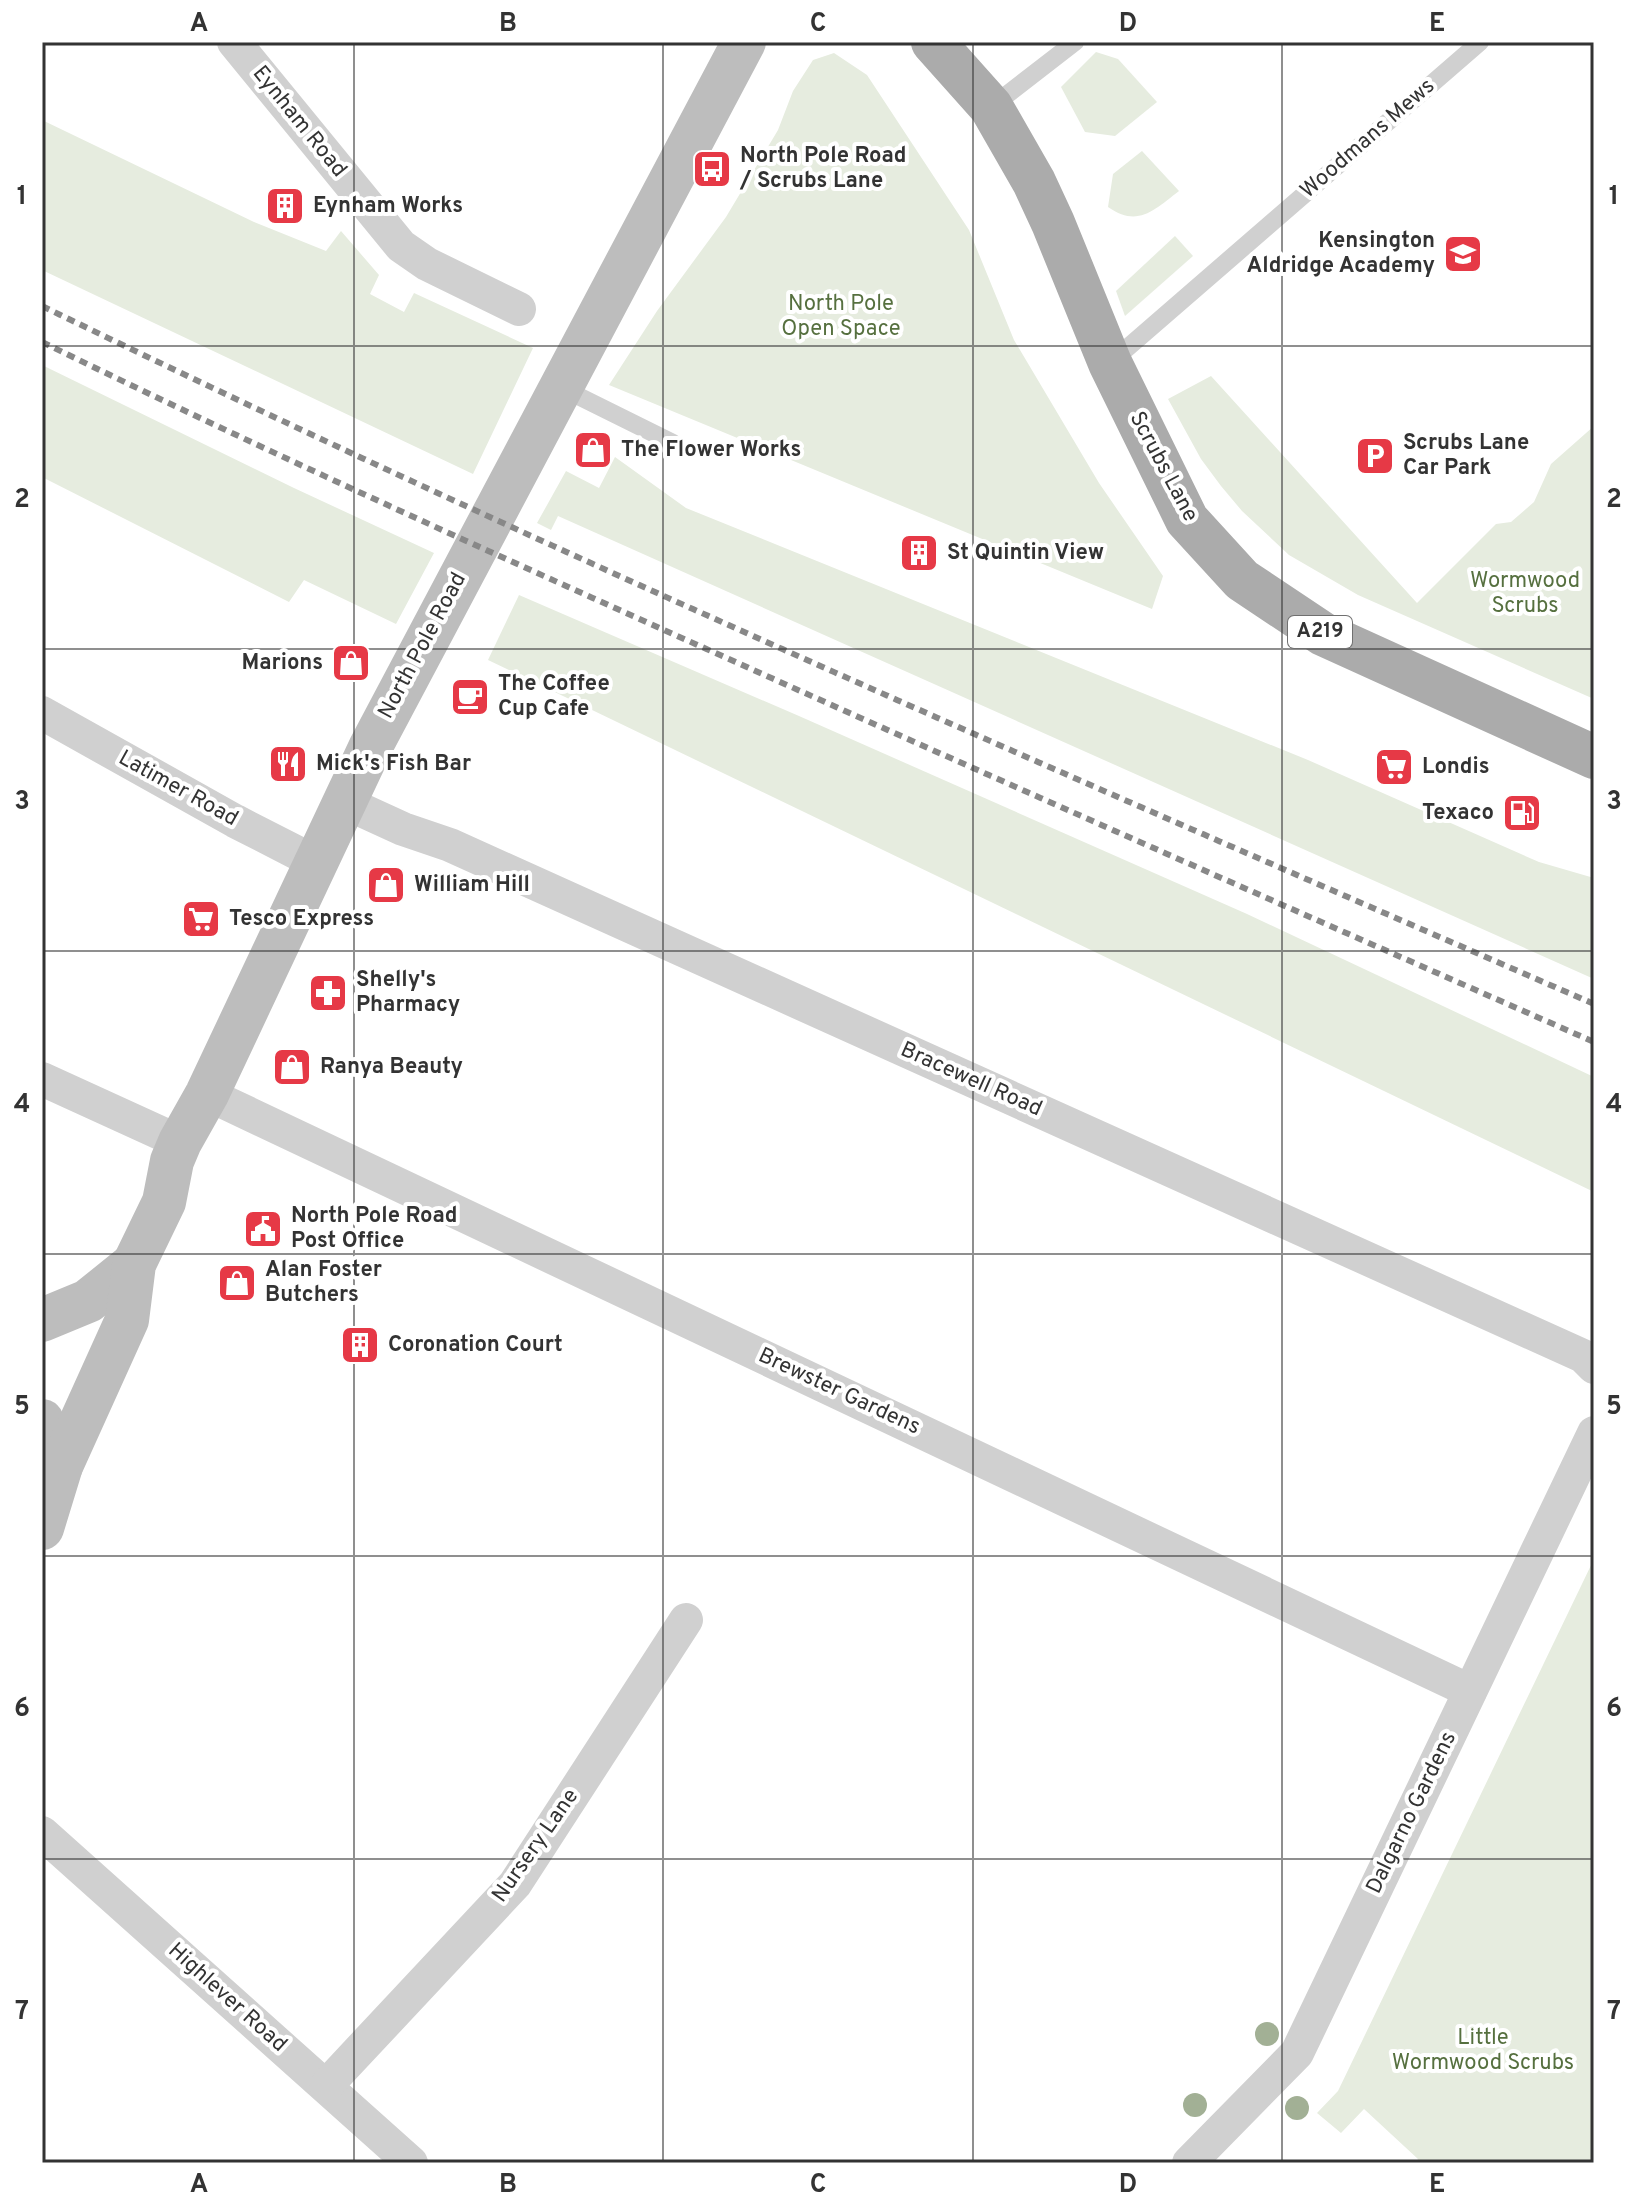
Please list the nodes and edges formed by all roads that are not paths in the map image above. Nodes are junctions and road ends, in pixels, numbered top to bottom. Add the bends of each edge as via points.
1 (234, 42) edge
2 (744, 42) edge
3 (933, 42) edge
4 (1075, 42) edge
5 (1480, 42) edge
6 (991, 107) junction
7 (519, 309) dead end
8 (1110, 363) junction
9 (562, 388) junction
10 (673, 443) dead end
11 (42, 713) edge
12 (1594, 757) edge
13 (344, 802) junction
14 (315, 862) junction
15 (42, 1079) edge
16 (207, 1094) junction
17 (180, 1142) junction
18 (134, 1264) junction
19 (42, 1320) edge
20 (1594, 1367) edge
21 (42, 1421) edge
22 (1594, 1433) edge
23 (61, 1466) junction
24 (42, 1528) edge
25 (686, 1620) dead end
26 (1470, 1691) junction
27 (42, 1833) edge
28 (326, 2086) junction
29 (411, 2163) edge
30 (1189, 2163) edge

1 - 7 street, Eynham Road via 401,246
2 - 9 main road, North Pole Road
3 - 6 main road, Scrubs Lane / A219
4 - 6 lane
5 - 8 lane, Woodmans Mews
6 - 8 main road, Scrubs Lane / A219 via 1040,196
8 - 12 main road, Scrubs Lane / A219 via 1141,402 1187,520 1242,580 1323,634
9 - 10 lane
9 - 13 main road, North Pole Road
11 - 14 street, Latimer Road
13 - 14 main road, North Pole Road
13 - 20 street, Bracewell Road via 1568,1349
14 - 16 main road, North Pole Road
15 - 17 street
16 - 17 main road, North Pole Road
16 - 26 street, Brewster Gardens
17 - 18 main road, North Pole Road via 164,1202
18 - 19 main road via 88,1301
18 - 23 main road via 127,1320
21 - 23 main road
22 - 26 street, Dalgarno Gardens
23 - 24 main road
25 - 28 street, Nursery Lane via 515,1884
26 - 30 street, Dalgarno Gardens via 1297,2053
27 - 28 street, Highlever Road
28 - 29 street, Highlever Road

